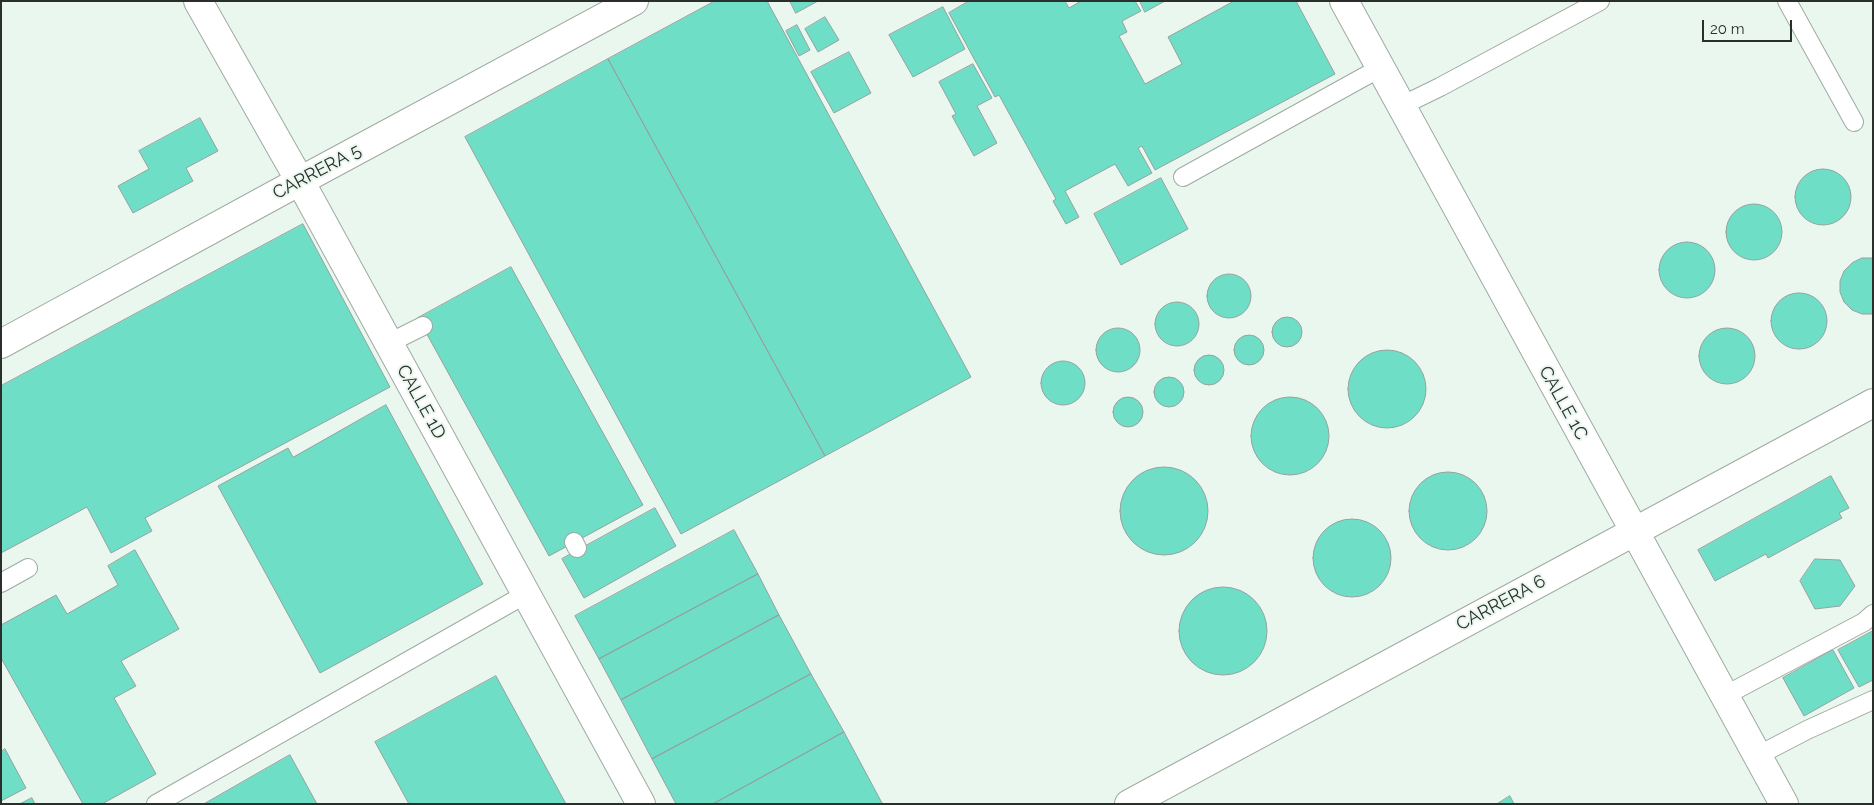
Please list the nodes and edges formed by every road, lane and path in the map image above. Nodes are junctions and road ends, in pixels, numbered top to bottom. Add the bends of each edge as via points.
1 (198, 1) edge
2 (634, 1) edge
3 (1344, 1) edge
4 (1600, 1) edge
5 (1787, 1) edge
6 (1380, 68) junction
7 (1401, 106) junction
8 (1854, 122) dead end
9 (1182, 177) dead end
10 (300, 181) junction
11 (423, 326) dead end
12 (389, 343) junction
13 (1, 344) edge
14 (1873, 403) edge
15 (1633, 531) junction
16 (28, 568) dead end
17 (1, 584) edge
18 (526, 594) junction
19 (1873, 614) edge
20 (1724, 696) junction
21 (1873, 700) edge
22 (1757, 756) junction
23 (156, 804) edge
24 (641, 804) edge
25 (1130, 804) edge
26 (1784, 804) edge

1 - 10 street, CALLE 1D
2 - 10 street, CARRERA 5
3 - 6 street, CALLE 1C
4 - 7 lane
5 - 8 lane
6 - 7 street, CALLE 1C
6 - 9 lane
7 - 15 street, CALLE 1C
10 - 12 street, CALLE 1D
10 - 13 street, CARRERA 5
11 - 12 lane
12 - 18 street, CALLE 1D
14 - 15 street, CARRERA 6
15 - 20 street, CALLE 1C
15 - 25 street, CARRERA 6
16 - 17 lane
18 - 23 lane
18 - 24 street, CALLE 1D
19 - 20 lane via 1864,622
20 - 22 street, CALLE 1C
21 - 22 lane
22 - 26 street, CALLE 1C

